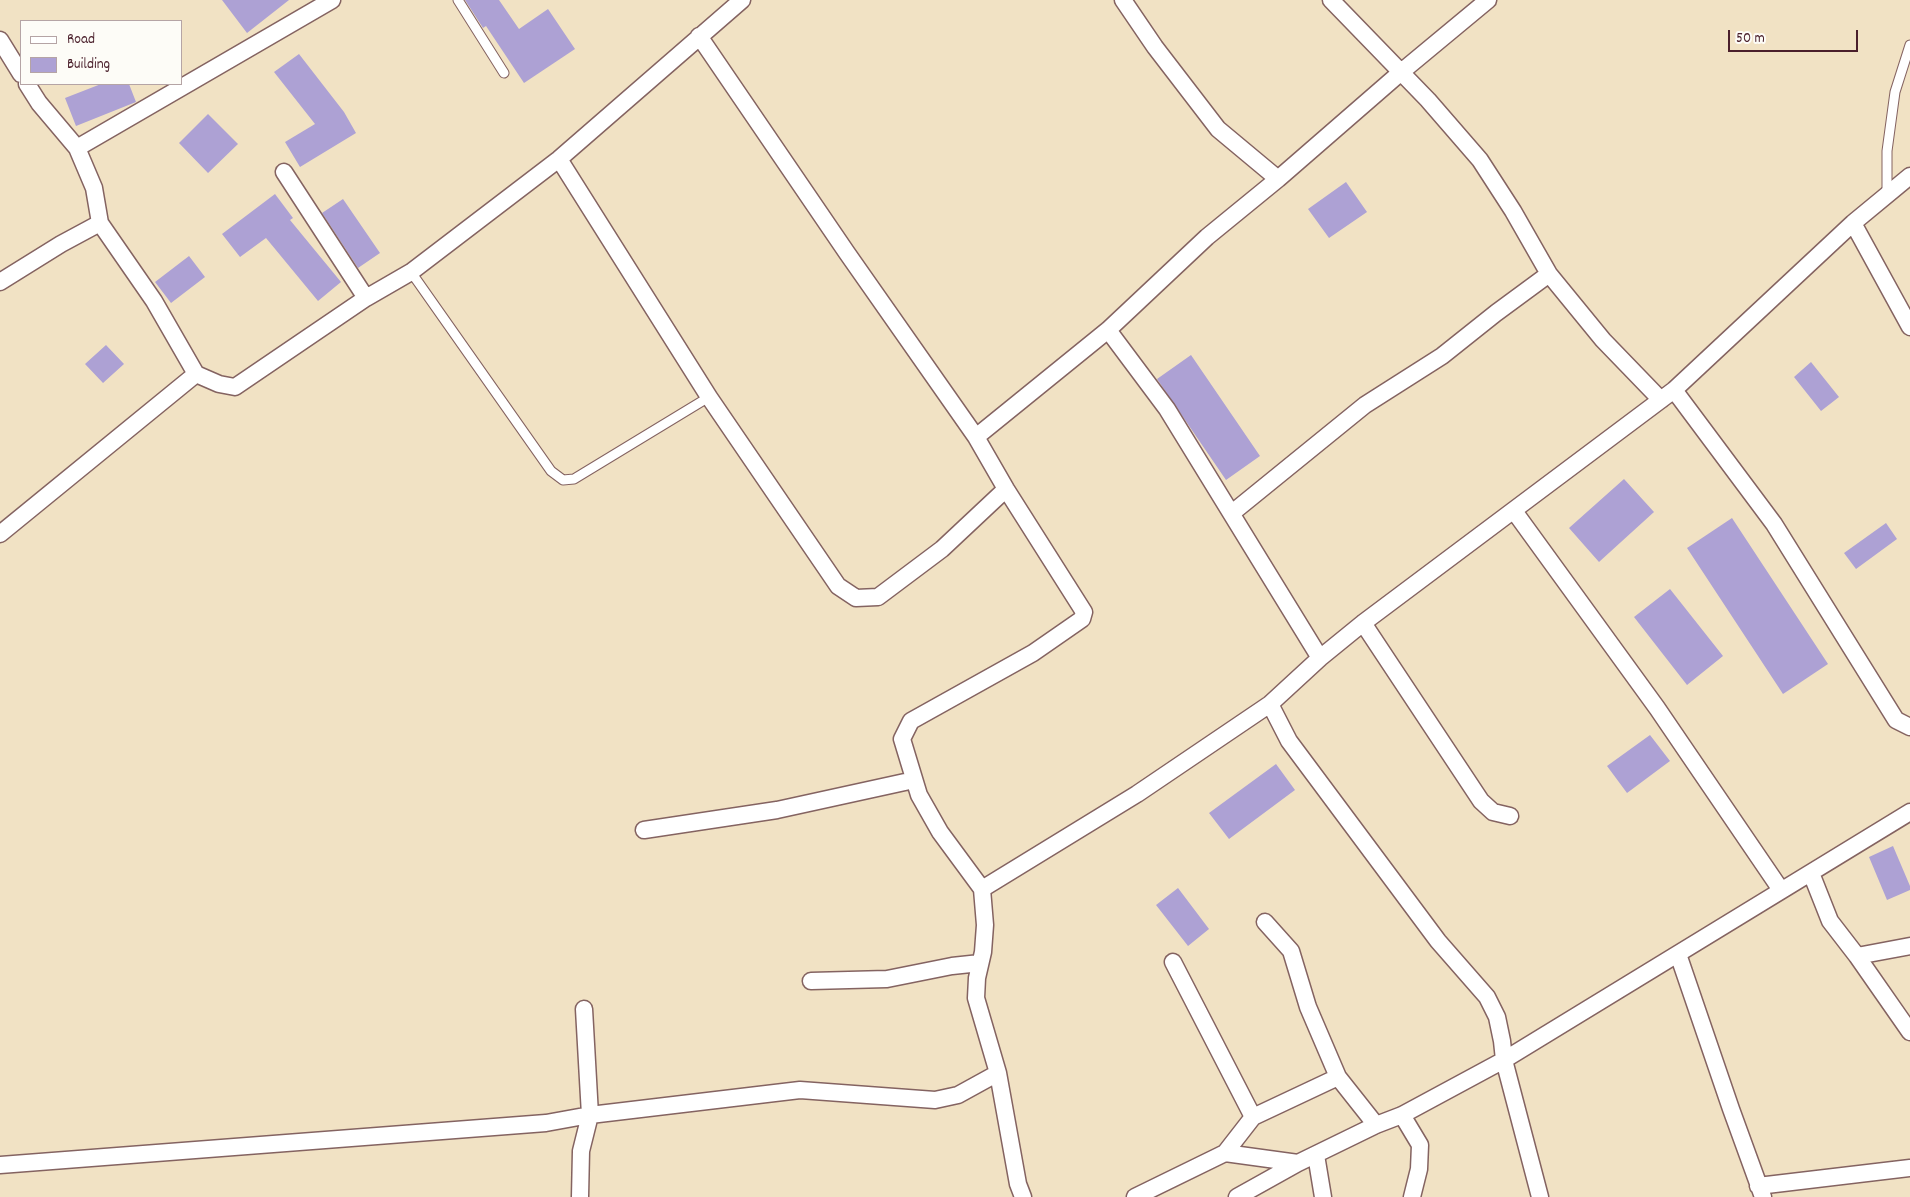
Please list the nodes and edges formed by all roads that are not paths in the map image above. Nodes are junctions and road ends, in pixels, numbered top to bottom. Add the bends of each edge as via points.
1 (332, 0) edge
2 (458, 0) edge
3 (742, 0) edge
4 (1123, 0) edge
5 (1332, 0) edge
6 (1488, 0) edge
7 (699, 36) junction
8 (0, 40) edge
9 (1910, 45) edge
10 (20, 72) edge
11 (504, 73) dead end
12 (1400, 73) junction
13 (28, 85) edge
14 (76, 148) junction
15 (559, 159) junction
16 (284, 172) dead end
17 (1910, 176) edge
18 (1278, 179) junction
19 (1887, 195) junction
20 (100, 223) junction
21 (1853, 223) junction
22 (411, 272) junction
23 (1549, 274) junction
24 (0, 282) edge
25 (366, 298) junction
26 (1910, 327) edge
27 (1108, 330) junction
28 (196, 374) junction
29 (1667, 395) junction
30 (709, 397) junction
31 (976, 437) junction
32 (1006, 489) junction
33 (1514, 511) junction
34 (1232, 513) junction
35 (0, 534) edge
36 (1363, 623) junction
37 (1320, 658) junction
38 (1270, 704) junction
39 (1910, 728) edge
40 (914, 780) junction
41 (1910, 812) edge
42 (1510, 816) dead end
43 (644, 830) dead end
44 (1811, 873) junction
45 (982, 889) junction
46 (1781, 890) junction
47 (1265, 922) dead end
48 (1910, 946) edge
49 (1678, 954) junction
50 (1857, 956) junction
51 (1173, 962) dead end
52 (980, 963) junction
53 (811, 981) dead end
54 (584, 1009) dead end
55 (1910, 1032) edge
56 (1504, 1060) junction
57 (998, 1073) junction
58 (1338, 1077) junction
59 (590, 1115) junction
60 (1402, 1115) junction
61 (1253, 1117) junction
62 (1376, 1126) junction
63 (1225, 1153) junction
64 (1316, 1155) junction
65 (1298, 1163) junction
66 (0, 1165) edge
67 (1910, 1168) edge
68 (1761, 1192) edge
69 (580, 1197) edge
70 (1023, 1197) edge
71 (1135, 1197) edge
72 (1237, 1197) edge
73 (1323, 1197) edge
74 (1412, 1197) edge
75 (1540, 1197) edge

1 - 14 street
2 - 11 lane
3 - 7 street
4 - 18 street via 1218,129
5 - 12 street
6 - 12 street
7 - 15 street
7 - 31 street
8 - 10 street
9 - 19 lane via 1895,92 1887,151
12 - 18 street
12 - 23 street via 1480,160
13 - 14 street
14 - 20 street via 94,188
15 - 22 street
15 - 30 street
16 - 25 street
17 - 19 street
18 - 27 street via 1207,237
19 - 21 street
20 - 24 street
20 - 28 street via 154,301
21 - 26 street
21 - 29 street
22 - 25 street
22 - 30 lane via 551,471 563,480 574,479
23 - 29 street via 1603,340
23 - 34 street via 1442,356 1365,405
25 - 28 street via 235,387
27 - 31 street
27 - 34 street via 1167,409
28 - 35 street
29 - 33 street
29 - 39 street via 1774,524 1896,720
30 - 32 street via 838,586 856,598 878,597 942,549
31 - 32 street
32 - 40 street via 1084,616 1033,653 911,721 902,739
33 - 36 street
33 - 46 street via 1657,708
34 - 37 street
36 - 37 street
36 - 42 street via 1481,801 1493,812
37 - 38 street
38 - 45 street via 1137,794
38 - 56 street via 1289,741 1438,941 1487,997 1497,1017
40 - 43 street via 777,810
40 - 45 street via 940,832
41 - 44 street
44 - 46 street
44 - 50 street via 1830,921
45 - 52 street via 985,925
46 - 49 street
47 - 58 street via 1291,951 1308,1007
48 - 50 street
49 - 56 street
49 - 68 street
50 - 55 street
51 - 61 street
52 - 53 street via 887,979
52 - 57 street via 976,998
54 - 59 street
56 - 60 street
56 - 75 street
57 - 59 street via 958,1095 935,1100 800,1090
57 - 70 street
58 - 61 street
58 - 62 street
59 - 66 street via 546,1123
59 - 69 street via 581,1151
60 - 62 street
60 - 74 street via 1420,1144 1419,1169
61 - 63 street
62 - 64 street
63 - 65 street
63 - 71 street
64 - 65 street
64 - 73 street
65 - 72 street
67 - 68 street

